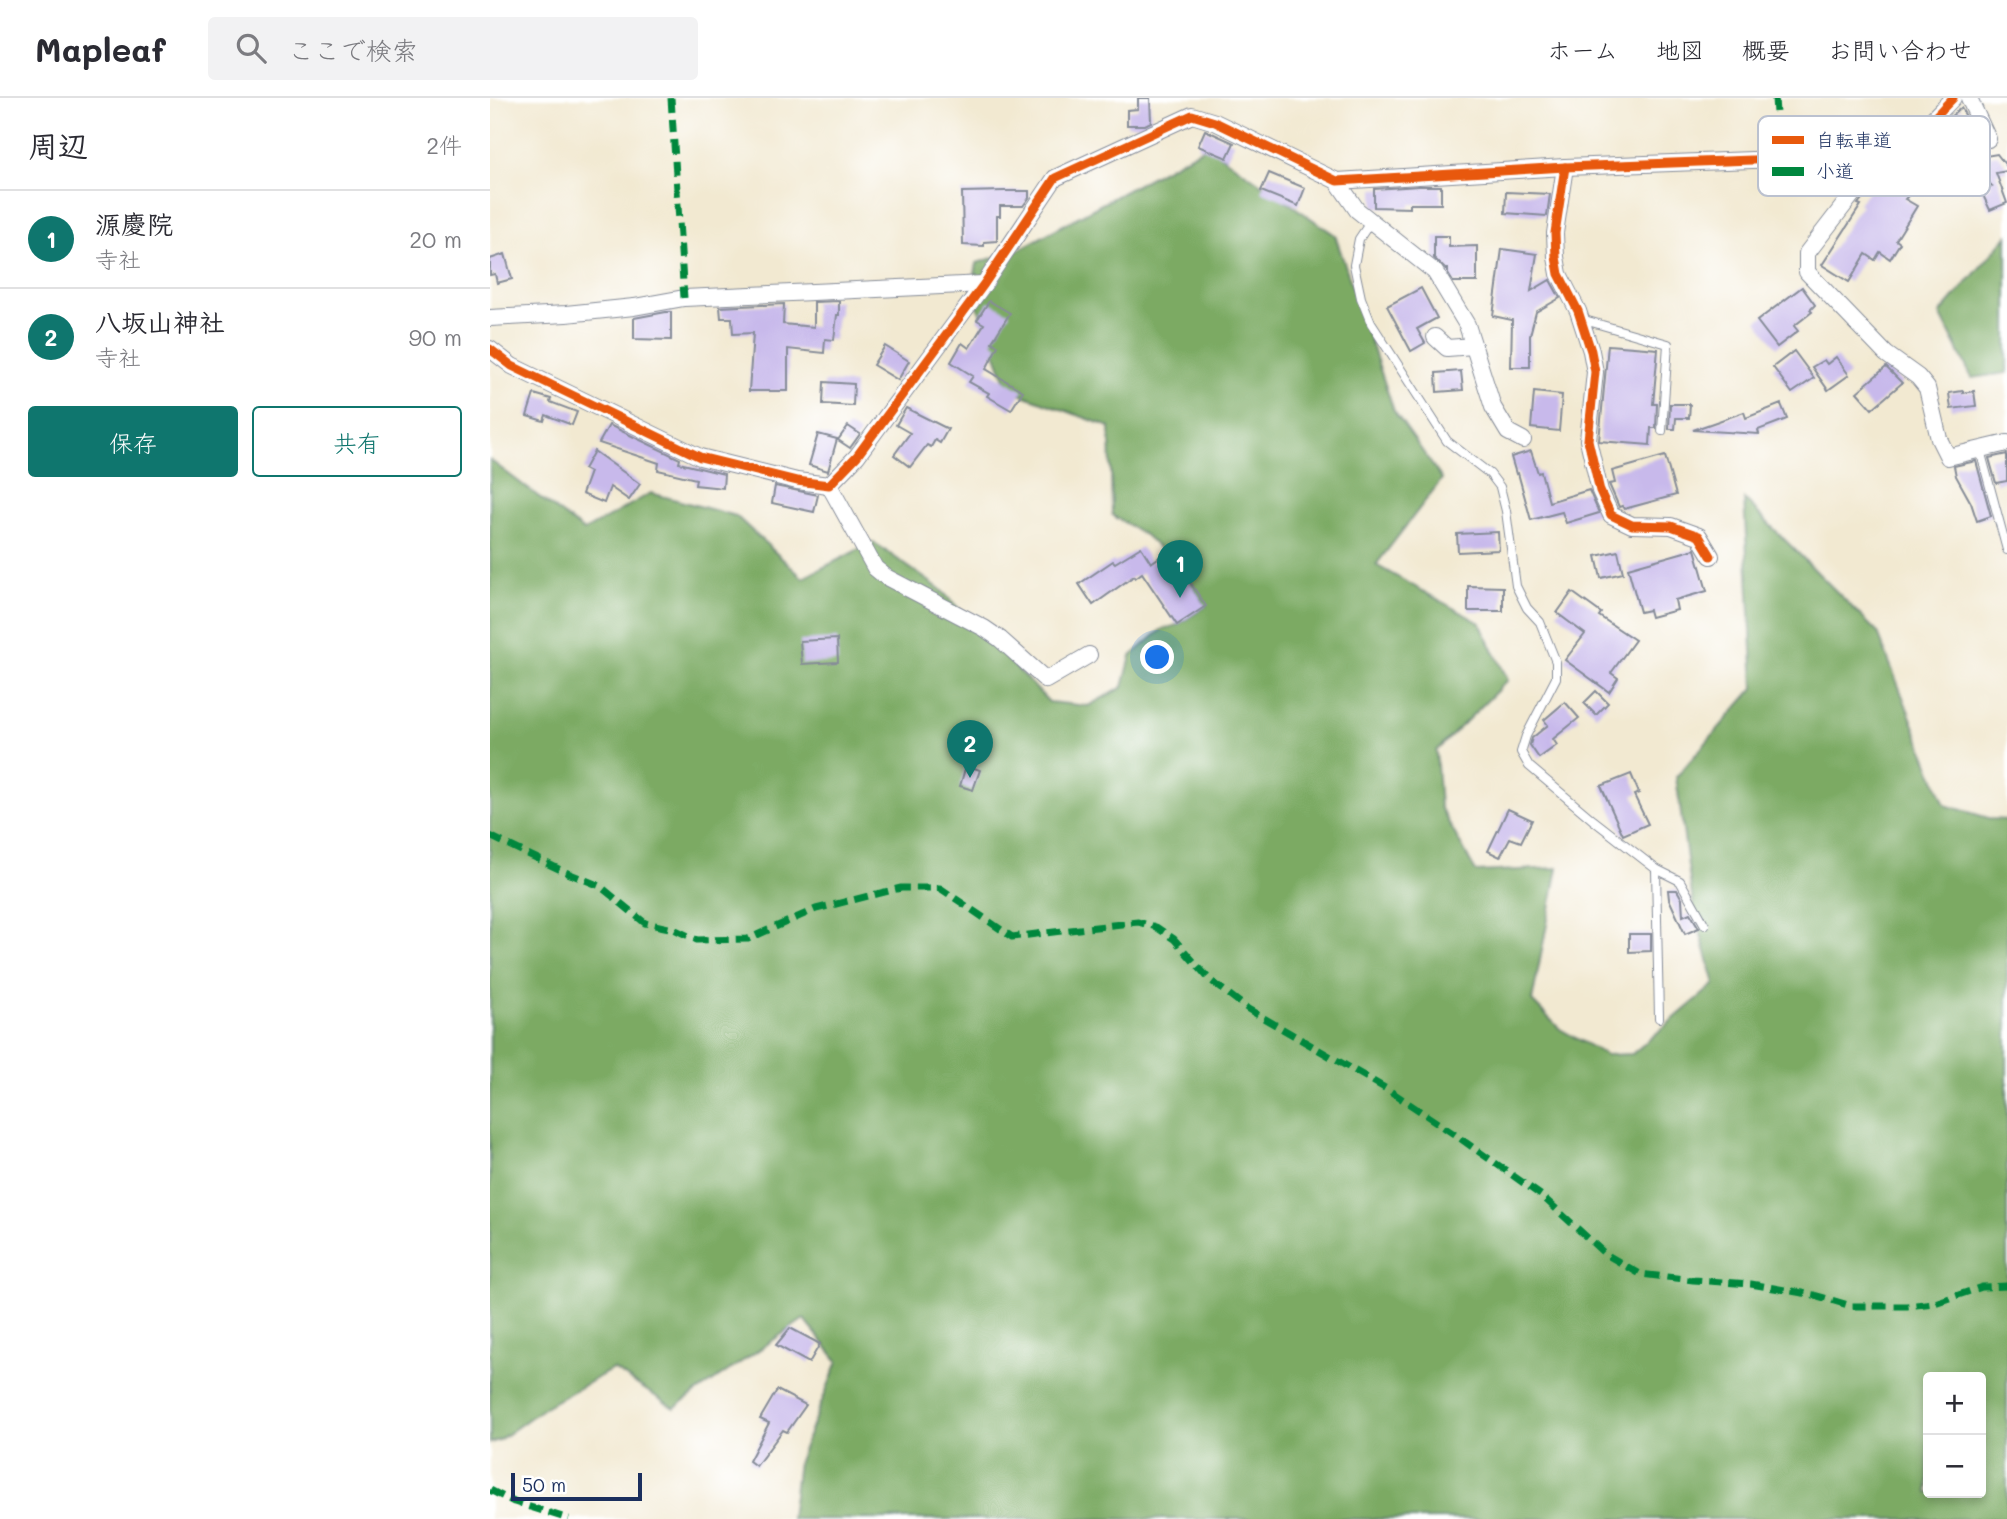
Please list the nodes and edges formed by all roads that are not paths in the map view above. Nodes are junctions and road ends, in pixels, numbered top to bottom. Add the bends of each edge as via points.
1 (1193, 98) edge
2 (1953, 98) edge
3 (1969, 98) edge
4 (1192, 115) junction
5 (1935, 116) edge
6 (1977, 116) edge
7 (1758, 160) edge
8 (1565, 167) junction
9 (1337, 181) junction
10 (1851, 196) edge
11 (1371, 220) junction
12 (984, 284) junction
13 (490, 318) edge
14 (1581, 319) junction
15 (1435, 337) dead end
16 (1474, 346) junction
17 (490, 349) edge
18 (1662, 431) dead end
19 (1523, 440) dead end
20 (2007, 443) edge
21 (1980, 450) junction
22 (829, 485) junction
23 (2007, 550) edge
24 (1710, 556) dead end
25 (1089, 655) dead end
26 (1656, 869) junction
27 (1705, 925) dead end
28 (1659, 1018) dead end

1 - 4 street
2 - 5 street
3 - 6 street
4 - 9 street
4 - 12 street via 1055,178
7 - 8 street
8 - 9 street
8 - 14 street via 1556,257 1559,274
9 - 11 street via 1357,210
10 - 21 street via 1807,253 1807,272 1886,354 1927,388 1948,457
11 - 16 street via 1435,272 1467,325
11 - 26 lane via 1359,239 1354,265 1371,323 1447,441 1500,487 1516,586 1540,622 1556,662 1556,678 1521,752 1529,766
12 - 13 street via 684,298 634,307
12 - 22 street via 857,456
14 - 18 lane via 1668,344
14 - 24 street via 1595,372 1588,440 1611,516 1632,525 1671,526 1699,536
15 - 16 street via 1447,348
16 - 19 street via 1493,407 1508,432
17 - 22 street via 512,366 700,457
20 - 21 street
21 - 23 lane
22 - 25 street via 876,568 886,577 984,628 1046,680
26 - 27 lane via 1680,881
26 - 28 lane

